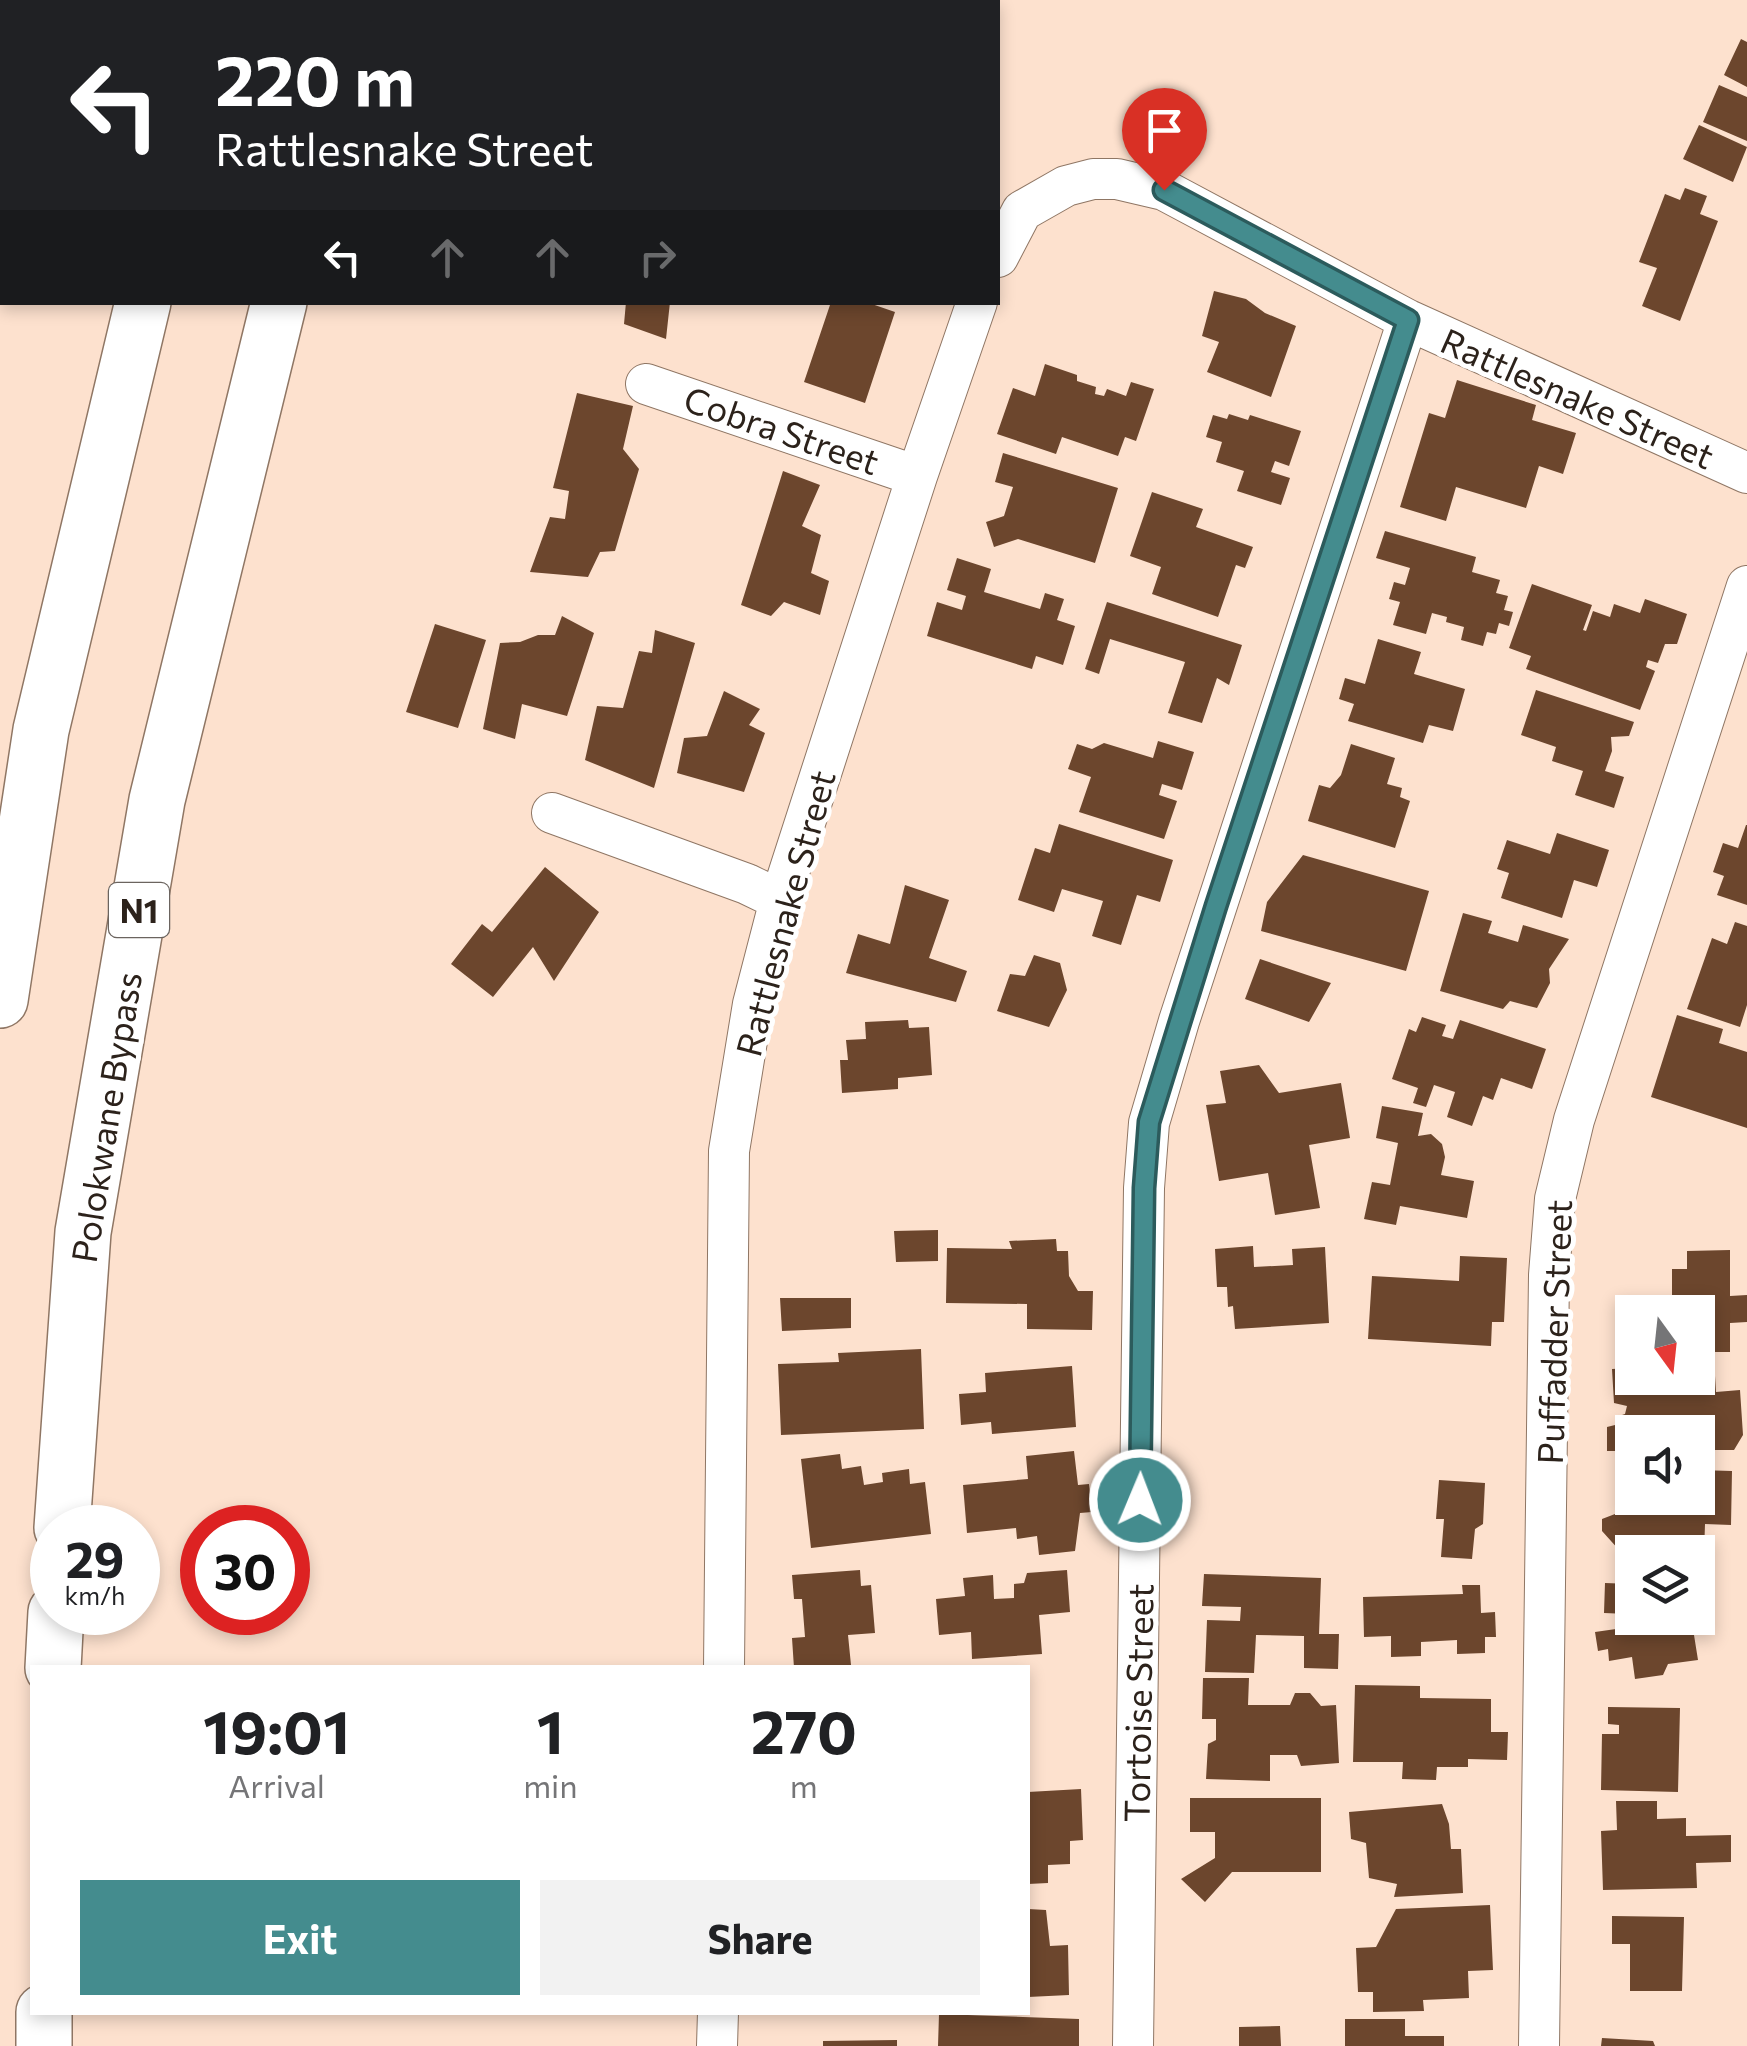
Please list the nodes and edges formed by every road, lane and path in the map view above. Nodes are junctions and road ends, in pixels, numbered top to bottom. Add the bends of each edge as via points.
1 (1000, 252) edge
2 (142, 305) edge
3 (278, 305) edge
4 (977, 305) edge
5 (1408, 320) junction
6 (646, 384) dead end
7 (1747, 473) edge
8 (917, 476) junction
9 (1747, 586) edge
10 (552, 813) dead end
11 (780, 900) junction
12 (0, 1000) edge
13 (64, 1505) edge
14 (54, 1635) edge
15 (52, 1665) edge
16 (724, 1665) edge
17 (44, 2015) edge
18 (718, 2015) edge
19 (44, 2046) edge
20 (717, 2046) edge
21 (1133, 2046) edge
22 (1539, 2046) edge

1 - 5 street, Rattlesnake Street via 1022,211 1066,186 1118,178 1164,190
2 - 12 highway via 41,730
3 - 13 highway, Polokwane Bypass / N1 via 154,819 83,1232
4 - 8 street, Rattlesnake Street
5 - 7 street, Rattlesnake Street
5 - 21 street, Tortoise Street via 1149,1122
6 - 8 street, Cobra Street
8 - 11 street, Rattlesnake Street
9 - 22 street, Puffadder Street via 1580,1101 1555,1199
10 - 11 street
11 - 16 street, Rattlesnake Street via 753,1004 729,1151
14 - 15 highway
17 - 19 highway
18 - 20 street

